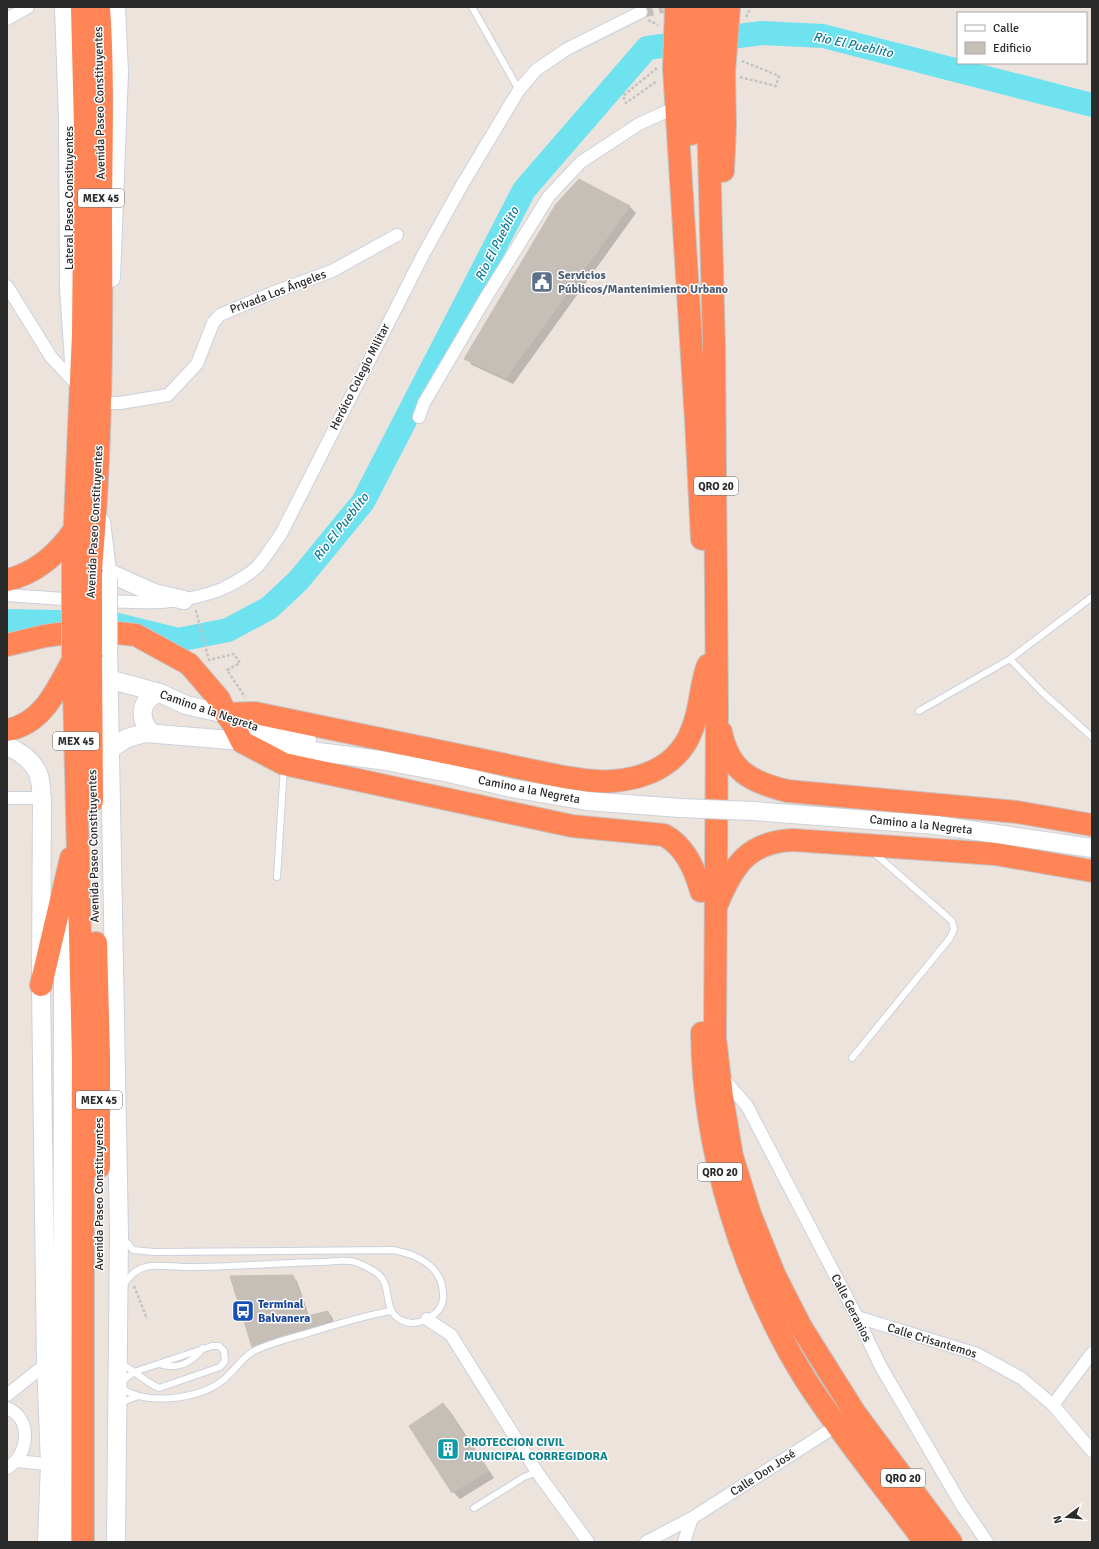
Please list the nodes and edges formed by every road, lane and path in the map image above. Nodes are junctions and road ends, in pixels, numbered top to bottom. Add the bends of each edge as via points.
1 (28, 7) edge
2 (64, 7) edge
3 (82, 7) edge
4 (99, 7) edge
5 (116, 7) edge
6 (472, 7) edge
7 (709, 7) edge
8 (751, 7) edge
9 (638, 13) junction
10 (677, 14) edge
11 (736, 14) edge
12 (7, 19) edge
13 (742, 61) dead end
14 (666, 67) junction
15 (724, 73) junction
16 (519, 90) junction
17 (676, 107) junction
18 (397, 235) dead end
19 (7, 286) edge
20 (714, 344) junction
21 (80, 387) junction
22 (101, 395) junction
23 (419, 418) dead end
24 (696, 421) junction
25 (74, 529) junction
26 (95, 572) junction
27 (7, 580) edge
28 (7, 595) edge
29 (1092, 597) edge
30 (184, 600) junction
31 (201, 610) dead end
32 (7, 645) edge
33 (86, 654) junction
34 (1010, 659) junction
35 (708, 665) junction
36 (200, 676) junction
37 (108, 679) junction
38 (160, 693) junction
39 (186, 705) junction
40 (718, 711) junction
41 (919, 711) dead end
42 (255, 713) junction
43 (226, 714) junction
44 (7, 730) edge
45 (152, 733) junction
46 (1092, 737) edge
47 (242, 742) junction
48 (7, 746) edge
49 (108, 750) junction
50 (380, 760) junction
51 (284, 764) junction
52 (7, 798) edge
53 (42, 798) junction
54 (78, 824) junction
55 (1092, 825) edge
56 (865, 846) junction
57 (1091, 849) edge
58 (1092, 871) edge
59 (67, 875) junction
60 (277, 877) dead end
61 (701, 891) junction
62 (715, 908) junction
63 (41, 985) junction
64 (852, 1058) dead end
65 (719, 1073) junction
66 (119, 1234) junction
67 (118, 1302) junction
68 (390, 1311) junction
69 (856, 1317) junction
70 (428, 1319) junction
71 (1092, 1353) edge
72 (62, 1355) junction
73 (118, 1362) junction
74 (46, 1363) junction
75 (134, 1372) junction
76 (117, 1386) junction
77 (7, 1395) edge
78 (138, 1396) junction
79 (1053, 1405) junction
80 (7, 1408) edge
81 (117, 1410) junction
82 (846, 1419) junction
83 (1092, 1451) edge
84 (17, 1461) junction
85 (56, 1465) junction
86 (7, 1468) edge
87 (537, 1472) junction
88 (474, 1508) dead end
89 (692, 1518) junction
90 (47, 1542) edge
91 (62, 1542) edge
92 (83, 1542) edge
93 (99, 1542) edge
94 (116, 1542) edge
95 (588, 1542) edge
96 (646, 1542) edge
97 (684, 1542) edge
98 (925, 1542) edge
99 (951, 1542) edge
100 (988, 1542) edge

1 - 12 street
2 - 21 street, Lateral Paseo Consituyentes via 68,118 69,288 74,360
3 - 21 highway, Avenida Paseo Constituyentes / MEX 45 via 85,129
4 - 22 highway, Avenida Paseo Constituyentes / MEX 45
5 - 22 street via 119,73 110,315 106,371
6 - 16 lane
7 - 20 highway, QRO 20 via 708,114
8 - 11 path via 750,13
9 - 10 path
9 - 10 path via 656,19
9 - 16 street, Heróico Colegio Militar via 567,48 536,70
10 - 14 highway
10 - 24 highway, QRO 20 via 691,114
11 - 15 highway
13 - 15 path via 779,76 776,86
14 - 14 path via 626,103 623,96
14 - 17 highway
15 - 20 highway via 725,125
16 - 30 street, Heróico Colegio Militar via 423,255 281,534 257,566 236,583 202,597
17 - 23 street via 639,124 581,162 549,196 424,403
17 - 24 highway
18 - 22 street, Privada Los Ángeles via 332,271 220,316 213,323 197,364 168,395 120,403
19 - 21 street via 51,357
20 - 40 highway, QRO 20
21 - 25 highway, Avenida Paseo Constituyentes / MEX 45
22 - 26 highway, Avenida Paseo Constituyentes / MEX 45
24 - 35 highway, QRO 20
25 - 26 highway, Avenida Paseo Constituyentes / MEX 45
25 - 27 highway via 60,548 37,568
26 - 30 street via 154,593
26 - 33 highway, Avenida Paseo Constituyentes / MEX 45, bridge
26 - 33 street, bridge
28 - 30 street, Heróico Colegio Militar via 151,603
29 - 34 lane
31 - 42 path via 196,611 209,660 234,654 240,663 227,670
32 - 36 highway via 44,636 88,630 136,635 182,659
33 - 37 street
33 - 44 highway via 43,709 25,725
33 - 54 highway, Avenida Paseo Constituyentes / MEX 45
33 - 93 highway, Avenida Paseo Constituyentes / MEX 45 via 99,1056
34 - 41 lane
34 - 46 lane
35 - 42 highway via 702,680 697,715 682,750 653,771 612,781 564,777
35 - 61 highway, QRO 20
36 - 39 street via 198,692
36 - 43 highway via 220,699
37 - 38 street, Camino a la Negreta
37 - 49 street
38 - 39 street, Camino a la Negreta
38 - 45 street via 149,698 142,711 144,724
39 - 43 street, Camino a la Negreta
40 - 55 highway via 726,747 734,764 751,780 765,786 787,791 1017,812
40 - 62 highway, QRO 20
42 - 43 highway
43 - 47 highway
43 - 50 street, Camino a la Negreta via 242,723 262,729
45 - 47 street, Camino a la Negreta
45 - 49 street, Camino a la Negreta via 134,735
47 - 50 street, Camino a la Negreta
47 - 51 highway
48 - 53 street via 35,767
49 - 66 street
50 - 57 street, Camino a la Negreta, bridge via 511,788 587,801 936,825
51 - 60 lane
51 - 61 highway via 572,826 664,835 673,839 688,858
52 - 53 street
53 - 63 street
54 - 59 highway
54 - 92 highway, Avenida Paseo Constituyentes / MEX 45 via 84,1058
56 - 58 highway via 995,854
56 - 62 highway via 793,840 774,841 739,863 728,879
56 - 64 lane via 952,921 954,929 950,938
59 - 63 highway
59 - 72 street via 63,942
61 - 82 highway, QRO 20 via 702,1066 711,1131 723,1184 739,1238 782,1339 807,1382
62 - 65 highway, QRO 20 via 715,1038
63 - 74 street
65 - 69 street, Calle Geranios via 747,1106
65 - 82 highway, QRO 20 via 732,1156 750,1214 775,1276
66 - 67 street
66 - 70 lane via 133,1250 154,1252 360,1249 402,1252 426,1262 441,1279 443,1303
67 - 68 lane via 130,1274 148,1266 211,1267 354,1262 380,1275 388,1293
67 - 73 street
68 - 70 lane via 398,1318 412,1323
68 - 78 lane via 258,1349 240,1361 223,1380 208,1390 166,1398
69 - 79 street, Calle Crisantemos via 977,1354 1021,1378
69 - 100 street, Calle Geranios via 881,1367 961,1504
70 - 87 street via 451,1335
71 - 79 street
72 - 74 street
72 - 85 street
73 - 75 lane
73 - 76 street
74 - 77 street
74 - 85 street
75 - 75 lane via 159,1388 220,1367 225,1361 224,1351 219,1346 212,1346 204,1348 194,1359 176,1366 170,1368 159,1364
75 - 76 lane
76 - 78 lane via 129,1394
76 - 81 street
78 - 81 lane via 125,1401
79 - 83 street, Calle Crisantemos
80 - 84 street via 14,1411 24,1426 26,1444
81 - 94 street
82 - 89 street, Calle Don José
82 - 98 highway, QRO 20
82 - 99 highway, QRO 20
84 - 85 street
84 - 86 street
85 - 90 street
85 - 91 street
87 - 88 lane via 524,1477
87 - 95 street
89 - 96 street, Calle Don José
89 - 97 street

